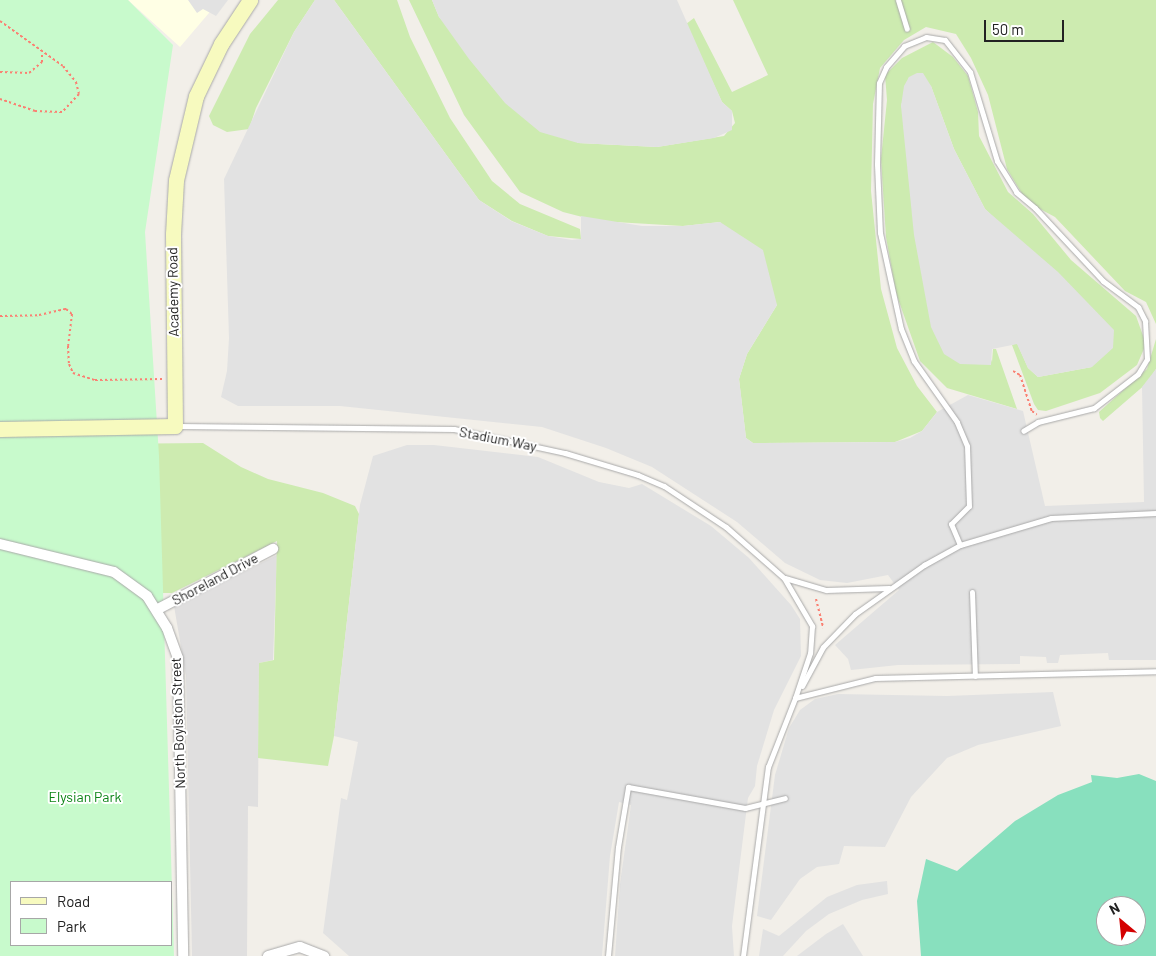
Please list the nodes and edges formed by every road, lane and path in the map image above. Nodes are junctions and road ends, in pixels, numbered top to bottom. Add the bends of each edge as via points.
1 (250, 0) edge
2 (898, 0) edge
3 (0, 21) edge
4 (907, 29) dead end
5 (42, 52) junction
6 (0, 72) edge
7 (0, 99) edge
8 (0, 316) edge
9 (1013, 371) dead end
10 (174, 379) junction
11 (1037, 415) dead end
12 (175, 426) junction
13 (0, 429) edge
14 (1023, 432) dead end
15 (1156, 513) edge
16 (0, 544) edge
17 (960, 545) junction
18 (273, 549) dead end
19 (784, 578) junction
20 (889, 588) junction
21 (972, 592) dead end
22 (816, 599) dead end
23 (158, 609) junction
24 (823, 628) dead end
25 (1156, 671) edge
26 (975, 676) junction
27 (795, 698) junction
28 (785, 798) dead end
29 (763, 803) junction
30 (182, 956) edge
31 (268, 956) edge
32 (324, 956) edge
33 (608, 956) edge
34 (743, 956) edge

1 - 10 main road, Academy Road via 207,70 193,104 182,151 174,205
2 - 4 lane
3 - 5 path
5 - 6 path via 42,62 29,73
5 - 7 path via 63,66 76,82 79,94 73,103 62,112 35,112
8 - 10 path via 39,315 66,309 72,314 69,364 73,373 82,378
9 - 11 path via 1020,376 1032,411
10 - 12 main road, Academy Road
12 - 13 main road
12 - 19 lane, Stadium Way via 454,430 565,453 664,486 726,526
14 - 17 lane via 1038,422 1094,408 1109,399 1138,374 1147,359 1147,328 1138,307 1103,281 1016,192 997,161 970,72 945,40 926,37 904,46 886,68 879,83 877,164 880,233 901,329 914,361 957,422 967,446 969,506 951,524
15 - 17 lane via 1051,518
16 - 23 street, North Boylston Street via 114,572 131,582
17 - 20 lane
18 - 23 street, Shoreland Drive
19 - 20 lane, Stadium Way via 826,590
19 - 27 lane, Stadium Way via 812,626 810,653
20 - 27 lane via 855,614 823,647
21 - 26 lane
22 - 24 path
23 - 30 street, North Boylston Street via 178,658
25 - 26 lane
26 - 27 lane via 875,678
27 - 29 lane via 768,767
28 - 29 lane
29 - 33 lane via 745,808 628,787 618,847
29 - 34 lane
31 - 32 street via 300,946

